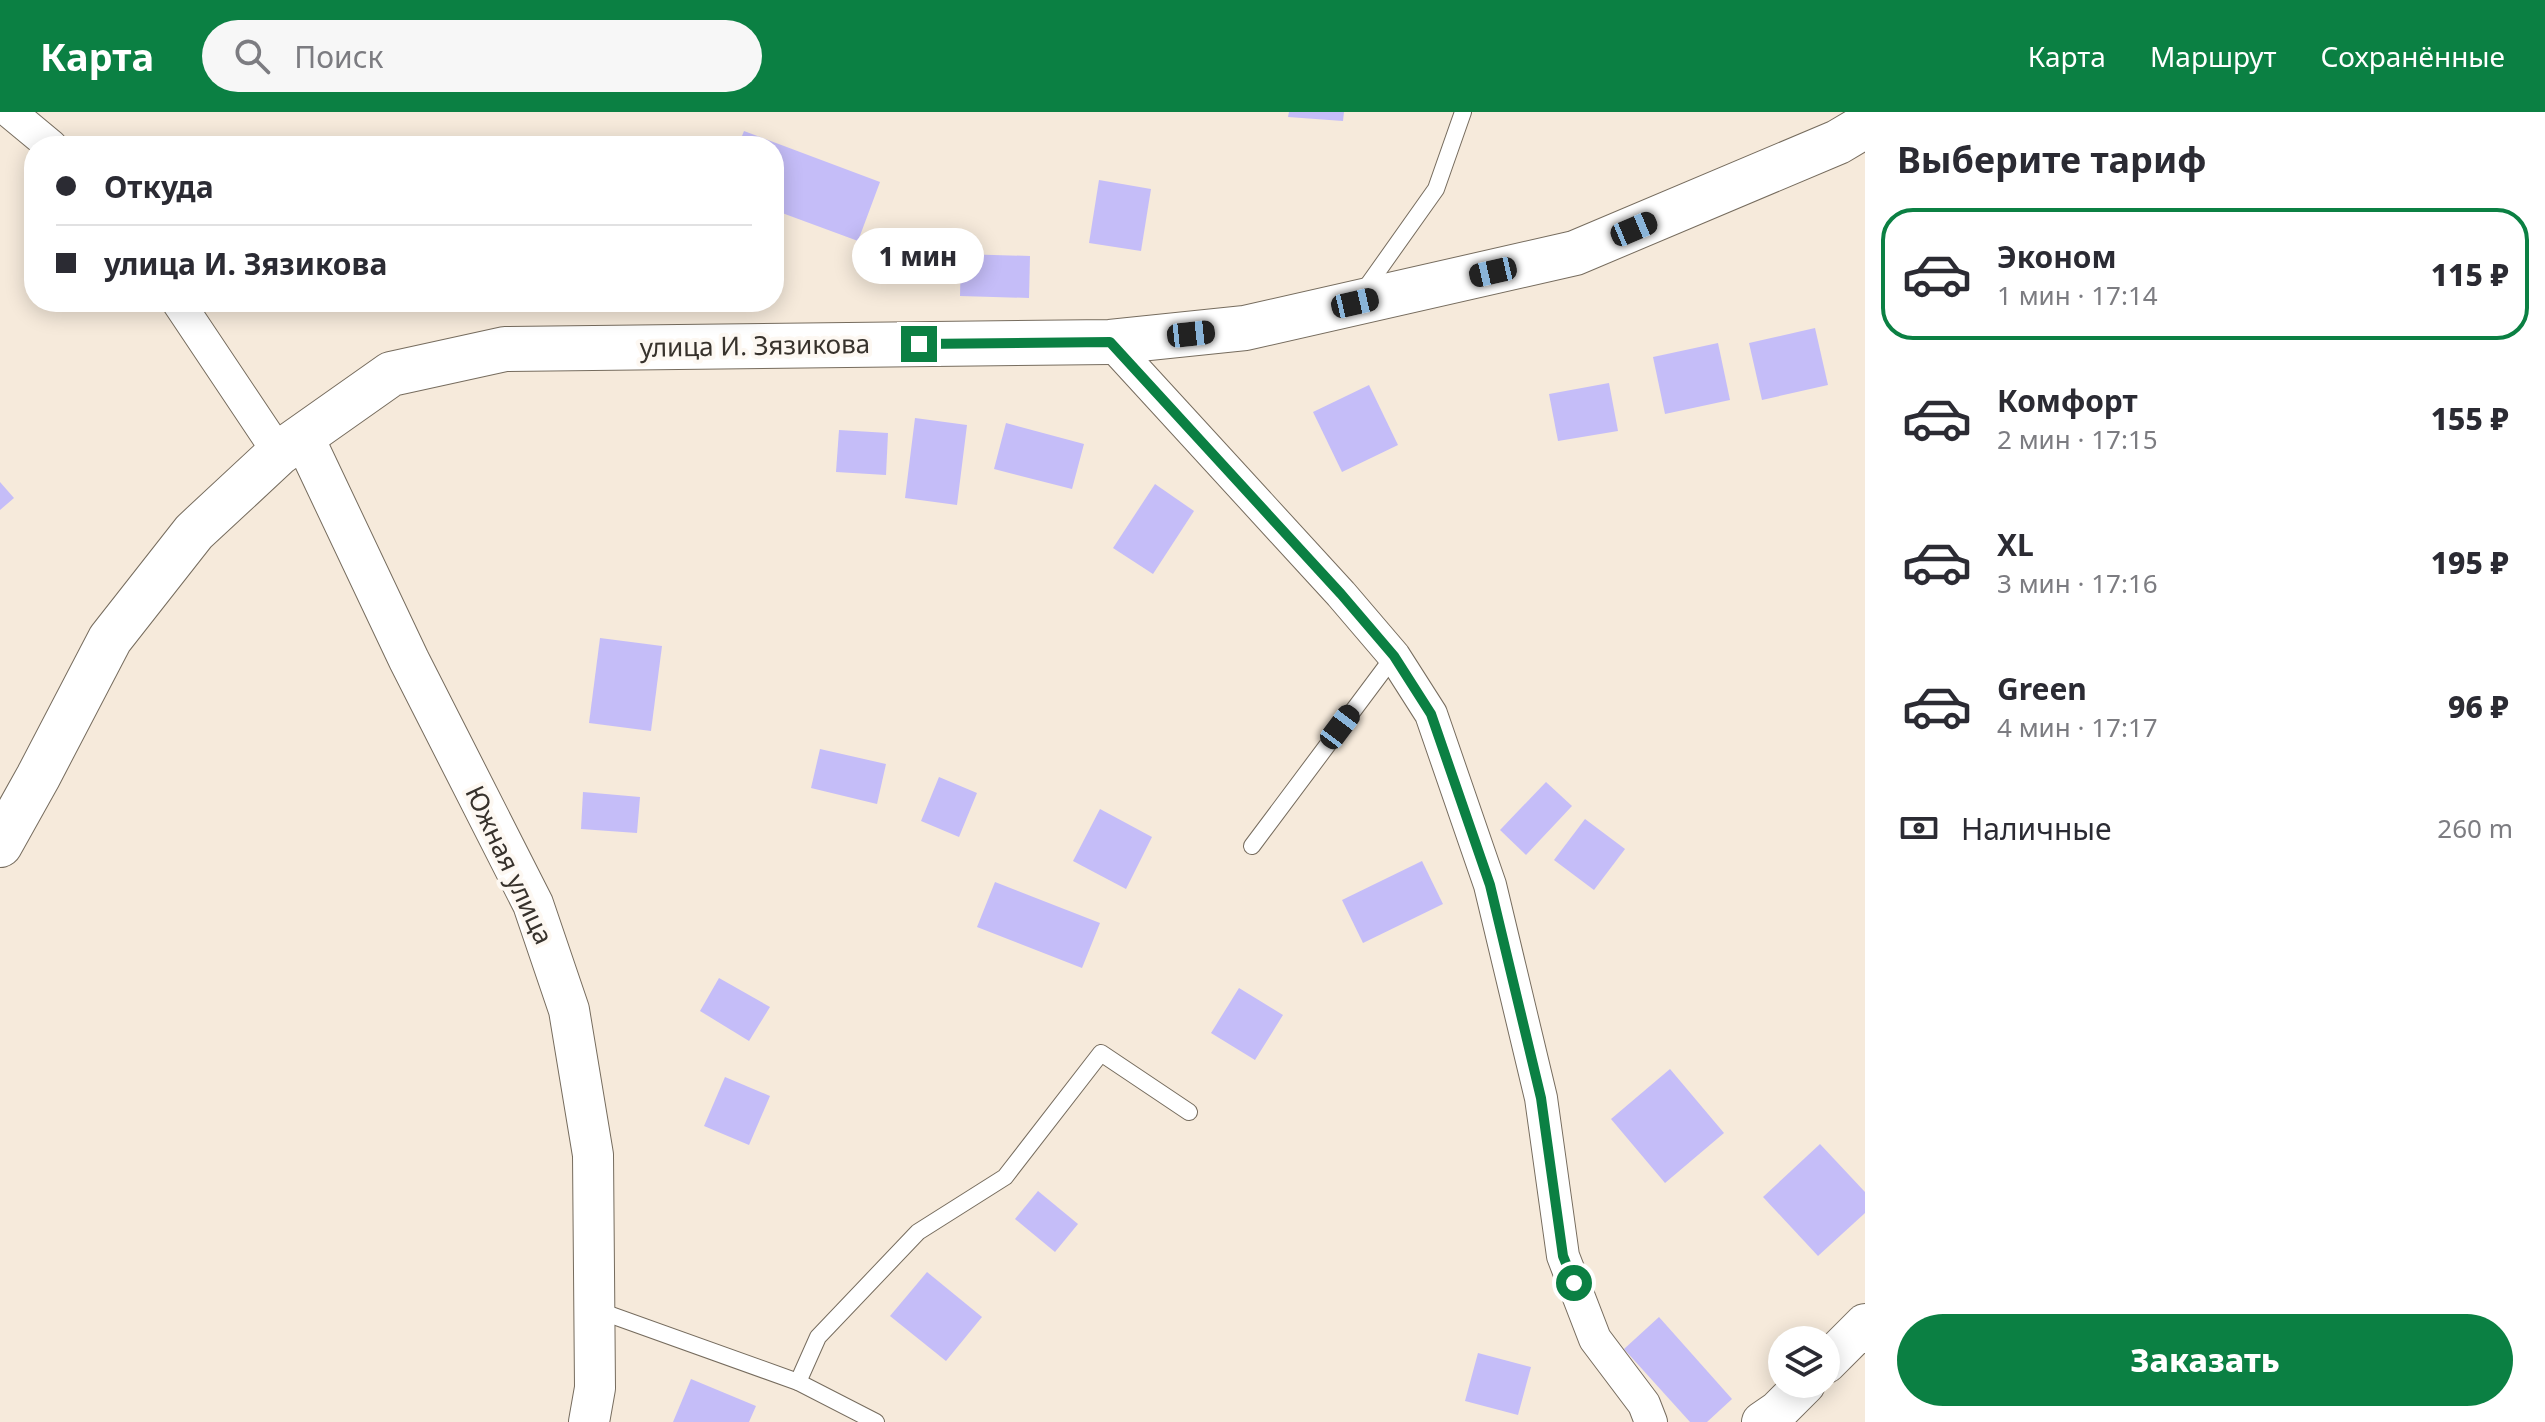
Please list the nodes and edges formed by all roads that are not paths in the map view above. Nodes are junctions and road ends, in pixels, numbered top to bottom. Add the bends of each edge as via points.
1 (10, 112) edge
2 (1463, 112) edge
3 (1865, 126) edge
4 (39, 136) edge
5 (1355, 303) junction
6 (186, 312) edge
7 (1110, 342) junction
8 (291, 444) junction
9 (1394, 656) junction
10 (0, 845) edge
11 (1252, 846) dead end
12 (1189, 1112) dead end
13 (595, 1310) junction
14 (1865, 1324) edge
15 (1840, 1349) edge
16 (798, 1382) junction
17 (589, 1422) edge
18 (876, 1422) edge
19 (1651, 1422) edge

1 - 4 street
2 - 5 lane via 1436,189
3 - 5 main road, улица И. Зязикова via 1575,253
5 - 7 main road, улица И. Зязикова via 1245,328
6 - 8 street
7 - 8 main road, улица И. Зязикова via 505,349 391,374
7 - 9 street
8 - 10 main road, улица И. Зязикова via 194,532 110,639
8 - 13 street, Южная улица via 533,904 569,1010 593,1155
9 - 11 lane
9 - 19 street via 1431,714 1490,885 1541,1098 1563,1256 1595,1339 1644,1404
12 - 16 lane via 1101,1053 1005,1177 918,1232 818,1337
13 - 16 lane
13 - 17 street, Южная улица via 595,1388
14 - 15 street
16 - 18 lane

